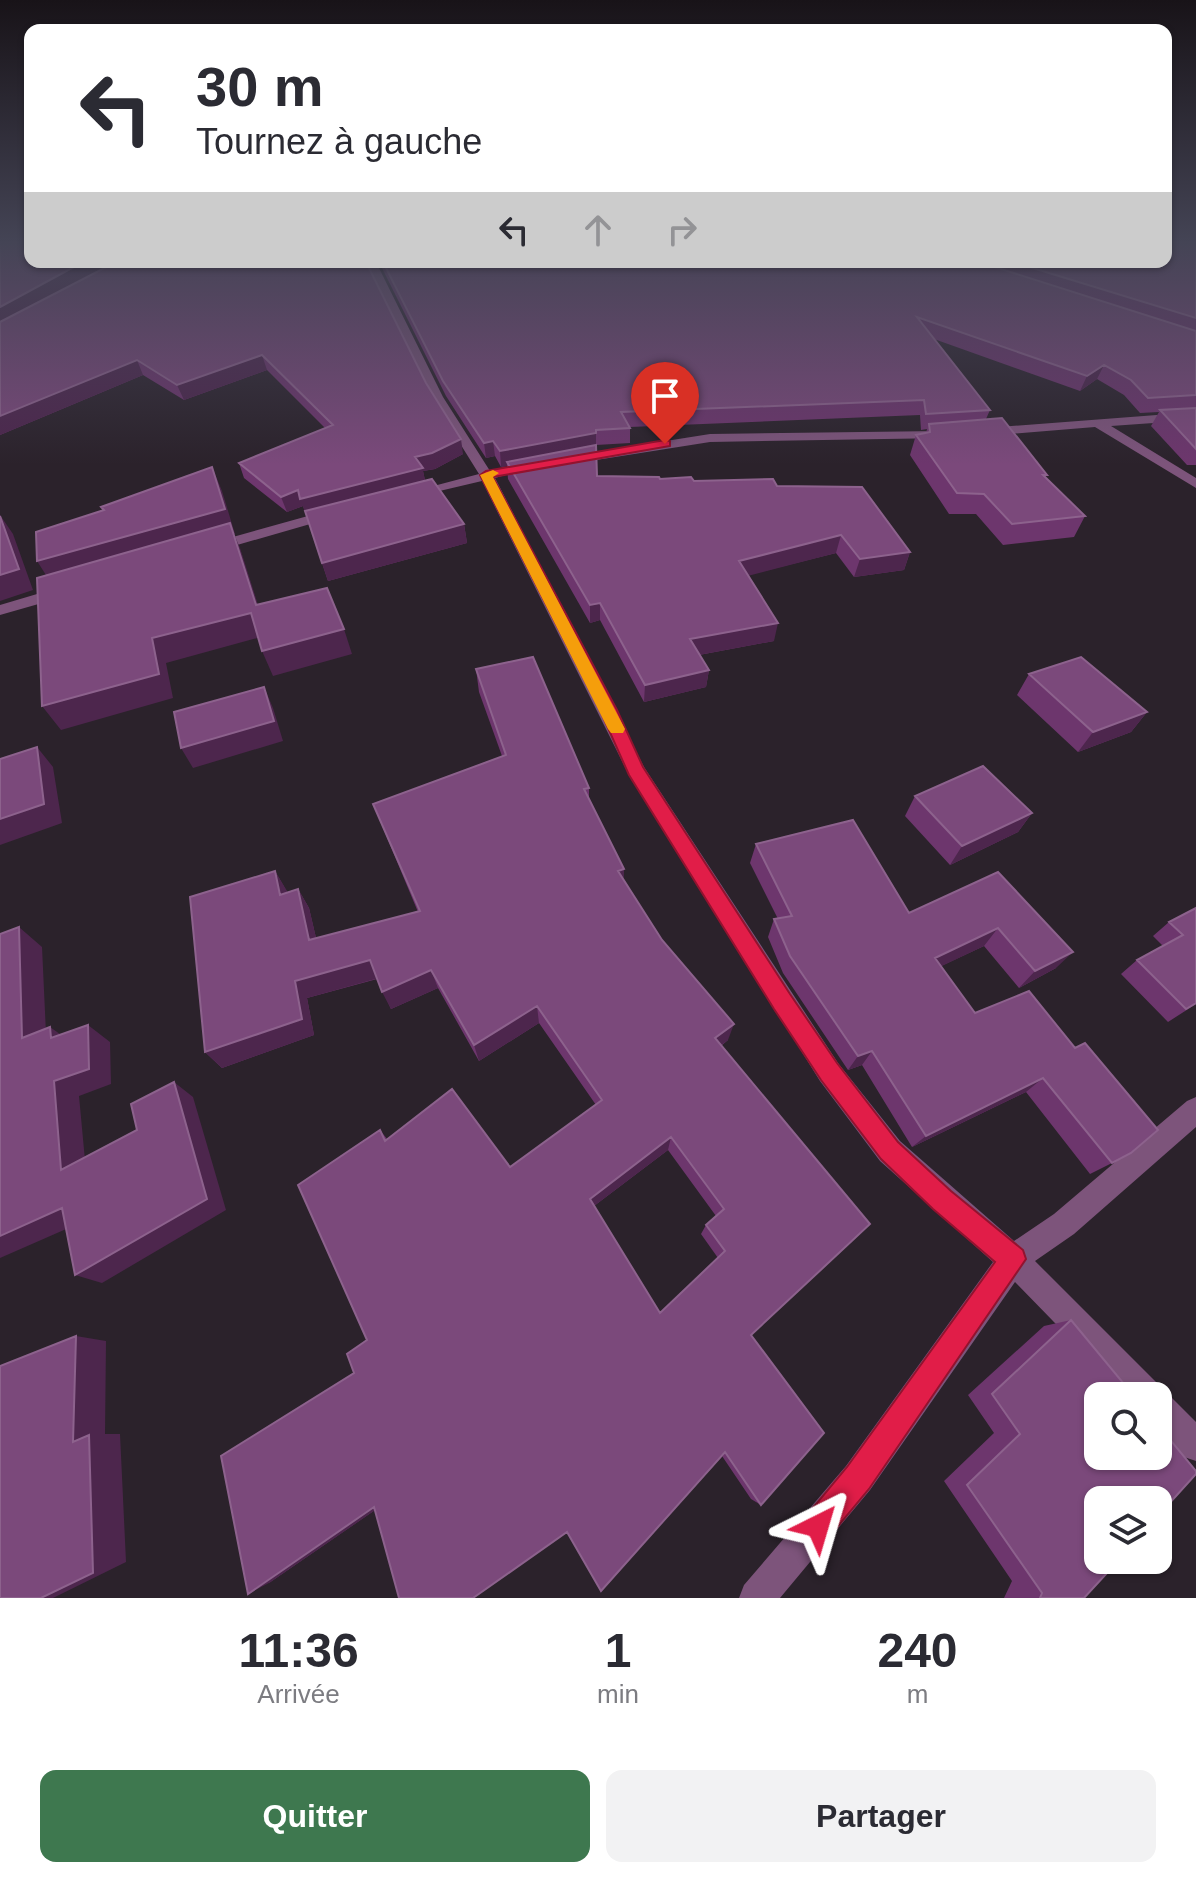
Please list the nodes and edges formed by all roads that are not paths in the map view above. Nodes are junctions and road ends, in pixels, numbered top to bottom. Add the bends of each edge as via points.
1 (397, 316) edge
2 (1196, 416) edge
3 (1098, 424) junction
4 (486, 475) junction
5 (1196, 484) edge
6 (398, 497) edge
7 (354, 508) edge
8 (192, 553) edge
9 (74, 588) edge
10 (0, 610) edge
11 (1196, 1110) edge
12 (1013, 1259) junction
13 (1134, 1382) edge
14 (1172, 1420) edge
15 (1196, 1445) edge
16 (757, 1598) edge

1 - 4 street via 437,397
2 - 3 street
3 - 4 street via 868,438 710,438
3 - 5 street
4 - 6 street
4 - 12 street via 636,770 829,1072 890,1151
7 - 8 street
9 - 10 street
11 - 12 street via 1064,1224
12 - 13 street
12 - 16 street via 858,1478
14 - 15 street

